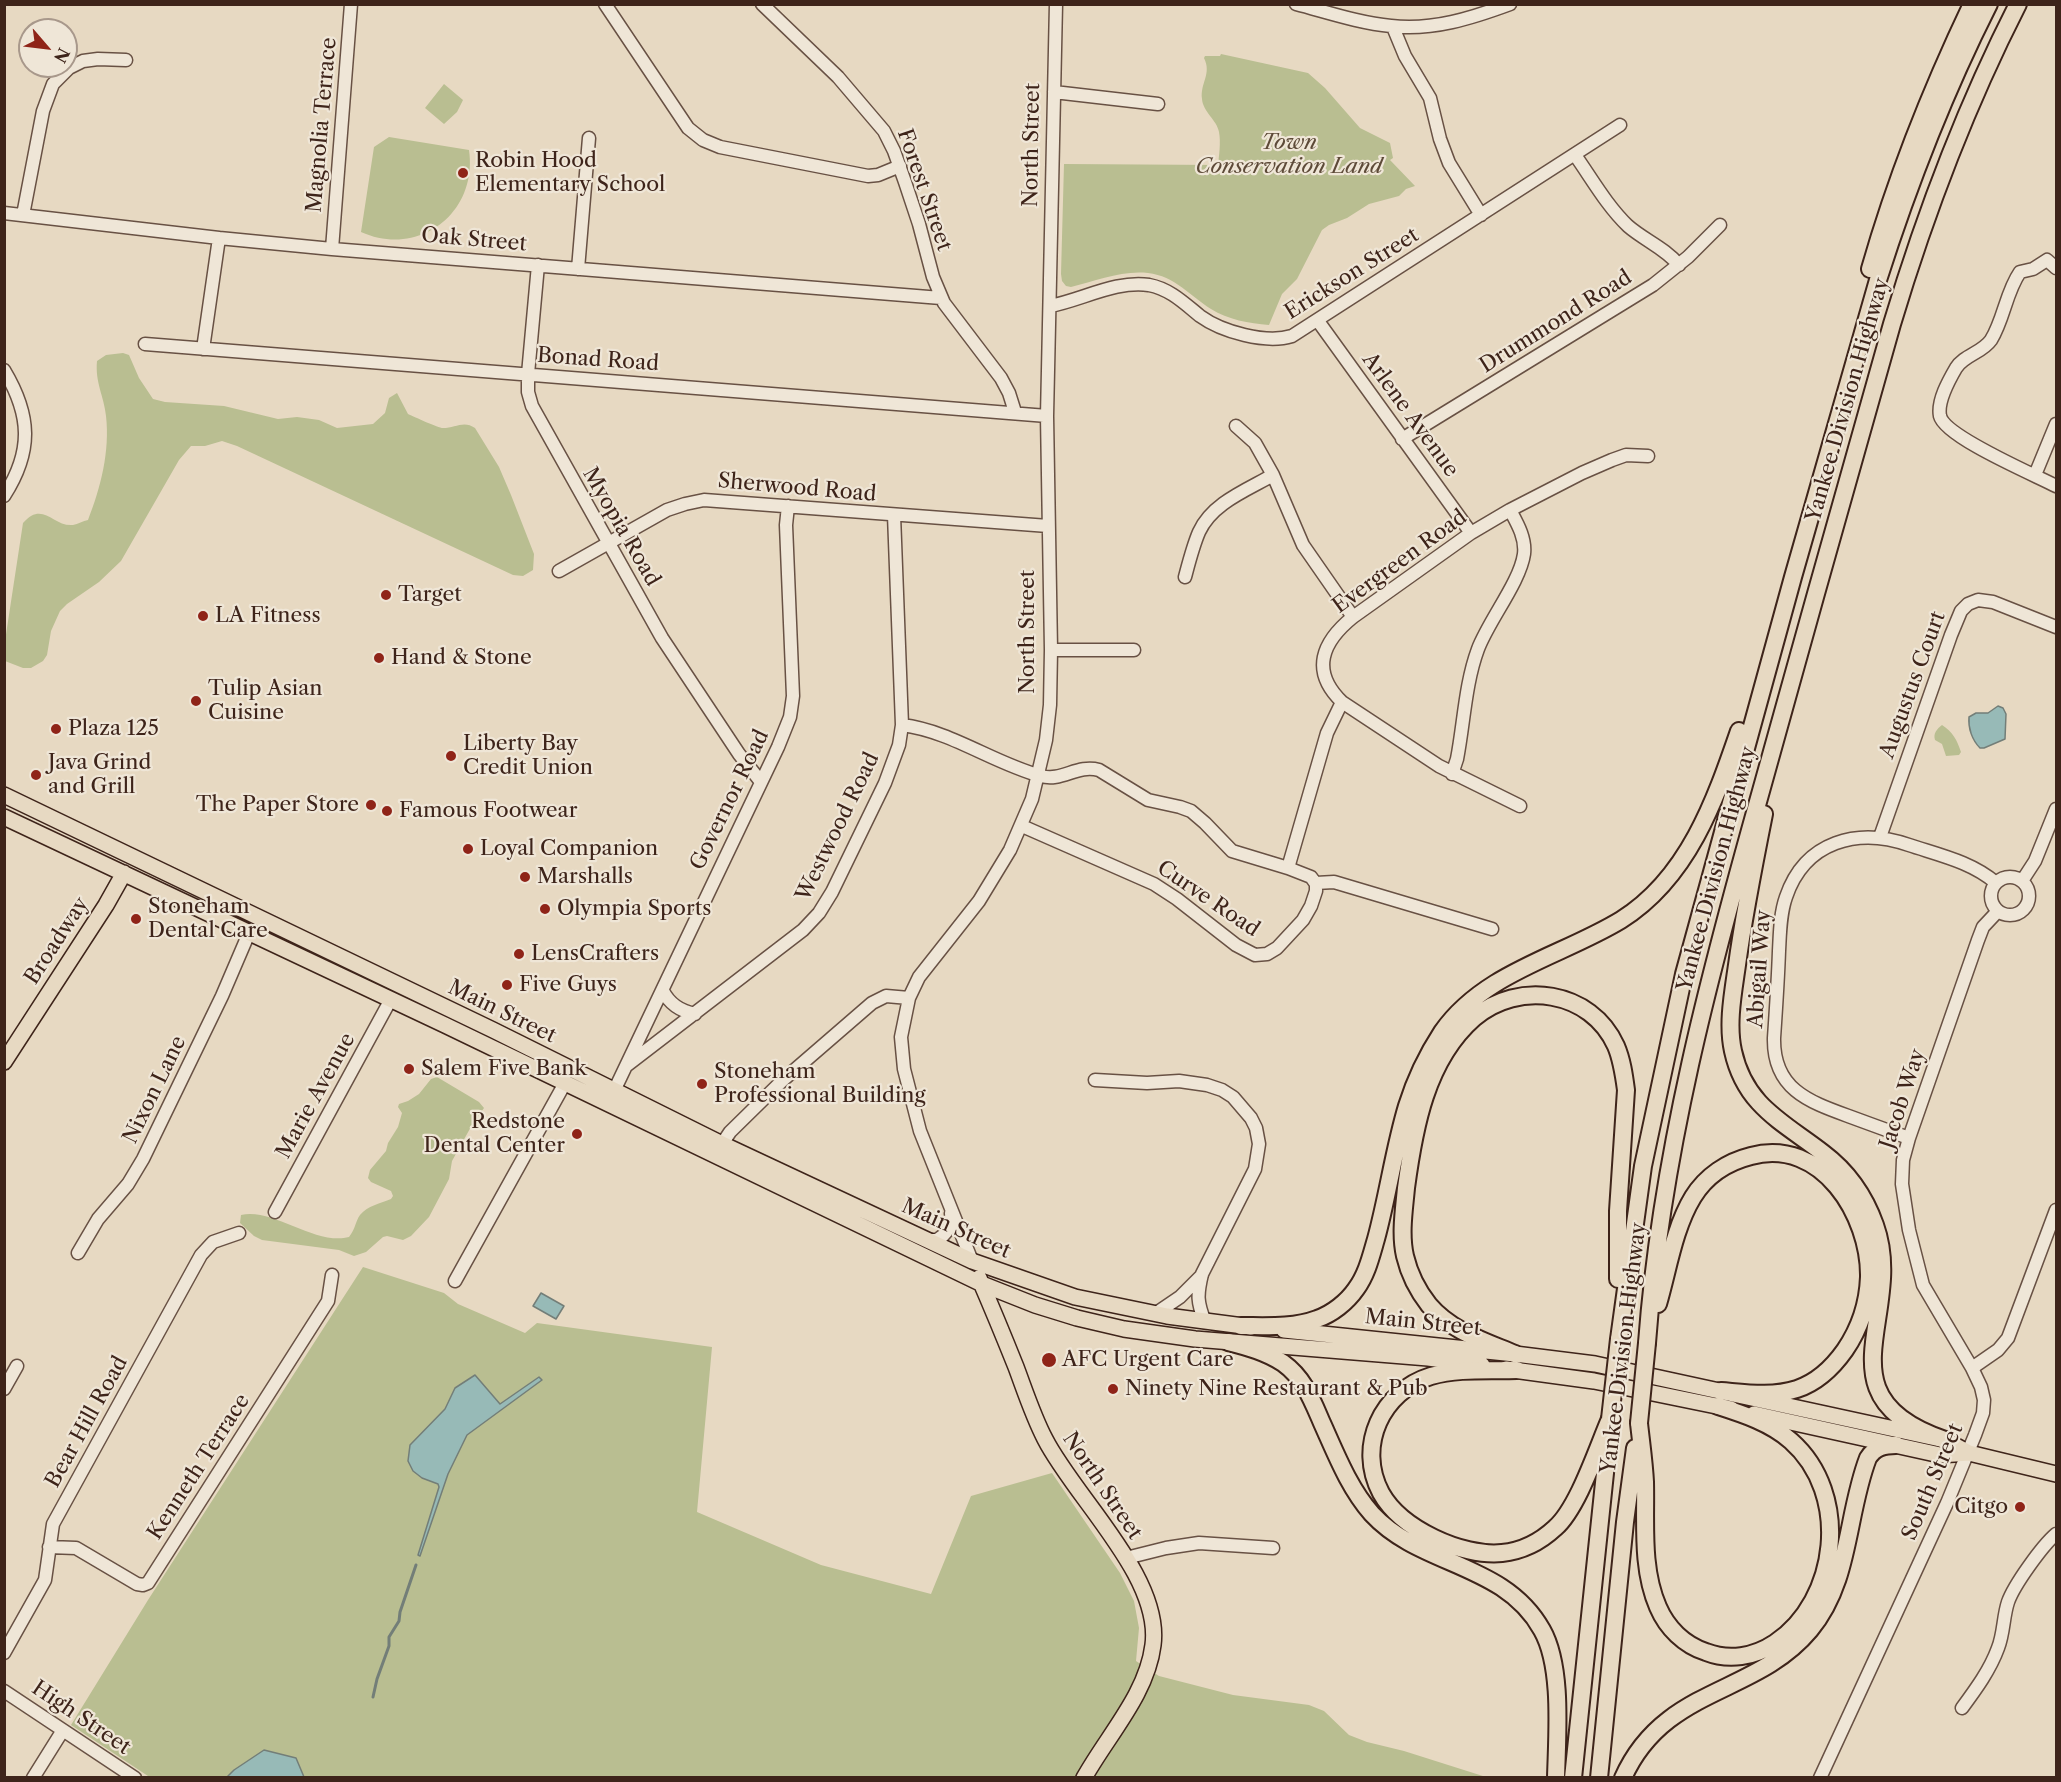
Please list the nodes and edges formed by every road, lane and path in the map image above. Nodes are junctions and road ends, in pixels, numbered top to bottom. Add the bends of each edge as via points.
1 (351, 4) edge
2 (604, 4) edge
3 (762, 4) edge
4 (1056, 4) edge
5 (1296, 4) edge
6 (1510, 4) edge
7 (1972, 4) edge
8 (1989, 4) edge
9 (2018, 4) edge
10 (2029, 4) edge
11 (1393, 27) junction
12 (126, 60) dead end
13 (1991, 62) junction
14 (1054, 92) junction
15 (1158, 104) dead end
16 (1620, 126) dead end
17 (589, 138) dead end
18 (1575, 155) junction
19 (900, 166) junction
20 (5, 215) edge
21 (23, 215) junction
22 (1481, 215) junction
23 (1720, 225) dead end
24 (219, 238) junction
25 (332, 249) junction
26 (538, 265) junction
27 (1679, 265) junction
28 (2056, 268) edge
29 (578, 269) junction
30 (941, 298) junction
31 (1050, 306) junction
32 (1318, 321) junction
33 (145, 344) dead end
34 (203, 349) junction
35 (4, 370) edge
36 (528, 374) junction
37 (1845, 392) junction
38 (1015, 412) junction
39 (1047, 416) junction
40 (2056, 424) edge
41 (1236, 426) dead end
42 (1402, 439) junction
43 (1648, 456) dead end
44 (1273, 475) junction
45 (2035, 475) junction
46 (2056, 486) edge
47 (4, 496) edge
48 (788, 506) junction
49 (1510, 510) junction
50 (894, 515) junction
51 (1048, 526) junction
52 (1471, 533) junction
53 (608, 543) junction
54 (559, 571) dead end
55 (1185, 577) dead end
56 (1793, 577) junction
57 (1353, 617) junction
58 (2056, 627) edge
59 (1051, 650) junction
60 (1134, 650) dead end
61 (1793, 675) junction
62 (1342, 702) junction
63 (902, 725) junction
64 (1452, 774) junction
65 (1039, 776) junction
66 (761, 782) junction
67 (4, 795) edge
68 (1520, 806) dead end
69 (2056, 809) edge
70 (4, 817) edge
71 (1022, 826) junction
72 (1880, 837) junction
73 (1288, 868) junction
74 (124, 873) junction
75 (2022, 881) junction
76 (1316, 883) junction
77 (1996, 883) junction
78 (1998, 911) junction
79 (1492, 929) dead end
80 (249, 933) junction
81 (663, 991) junction
82 (909, 998) junction
83 (391, 999) junction
84 (695, 1014) junction
85 (4, 1062) edge
86 (626, 1066) junction
87 (1095, 1080) dead end
88 (565, 1083) junction
89 (614, 1091) junction
90 (1909, 1137) junction
91 (722, 1143) junction
92 (2056, 1210) edge
93 (275, 1212) dead end
94 (951, 1212) junction
95 (239, 1233) dead end
96 (919, 1237) junction
97 (78, 1253) dead end
98 (972, 1261) junction
99 (1202, 1274) junction
100 (332, 1275) dead end
101 (455, 1281) dead end
102 (982, 1284) junction
103 (1155, 1314) junction
104 (1205, 1322) junction
105 (1241, 1326) junction
106 (1619, 1339) junction
107 (1228, 1342) junction
108 (1647, 1343) junction
109 (1516, 1362) junction
110 (17, 1366) dead end
111 (1972, 1368) junction
112 (4, 1389) edge
113 (1719, 1398) junction
114 (1610, 1419) junction
115 (1639, 1423) junction
116 (1945, 1440) junction
117 (1896, 1445) junction
118 (1969, 1453) junction
119 (2056, 1474) edge
120 (2056, 1534) edge
121 (49, 1547) junction
122 (1273, 1548) dead end
123 (1126, 1558) junction
124 (4, 1653) edge
125 (4, 1691) edge
126 (1962, 1708) dead end
127 (63, 1730) junction
128 (33, 1778) edge
129 (135, 1778) edge
130 (1084, 1778) edge
131 (1556, 1778) edge
132 (1573, 1778) edge
133 (1599, 1778) edge
134 (1623, 1778) edge
135 (1820, 1778) edge

1 - 25 street, Magnolia Terrace
2 - 19 street via 684,123 703,140 720,147 868,176
3 - 19 street, Forest Street via 873,116
4 - 14 street, North Street
5 - 11 street
6 - 11 street via 1463,20
7 - 37 highway via 1893,194 1857,313
8 - 37 highway, Yankee Division Highway via 1901,212
9 - 13 highway, Yankee Division Highway
10 - 13 highway
11 - 22 street via 1430,98 1449,163
12 - 21 street via 83,62 69,68 53,84 43,111
13 - 61 highway, Yankee Division Highway via 1913,255
14 - 15 street
14 - 31 street, North Street
16 - 18 street, Erickson Street
17 - 29 street
18 - 22 street, Erickson Street
18 - 27 street via 1621,218
19 - 30 street, Forest Street
20 - 21 street, Oak Street
21 - 24 street, Oak Street
22 - 32 street, Erickson Street
23 - 27 street, Drummond Road
24 - 25 street, Oak Street
24 - 34 street
25 - 26 street, Oak Street
26 - 29 street, Oak Street
26 - 36 street, Myopia Road
27 - 42 street, Drummond Road via 1639,294
28 - 45 street via 2047,260 2019,274 1992,338 1954,372 1940,411 1942,420 1955,433
29 - 30 street, Oak Street
30 - 38 street, Forest Street via 1006,386
31 - 32 street, Erickson Street via 1123,286 1143,285 1168,292 1214,324 1250,335 1284,338
31 - 39 street, North Street
32 - 42 street, Arlene Avenue
33 - 34 street, Bonad Road
34 - 36 street, Bonad Road
35 - 47 street via 20,401 25,430 21,466
36 - 38 street, Bonad Road
36 - 53 street, Myopia Road via 535,414
37 - 56 highway, Yankee Division Highway
38 - 39 street, Bonad Road
39 - 51 street, North Street
40 - 45 street
41 - 44 street via 1258,447
42 - 52 street, Arlene Avenue
43 - 49 street, Evergreen Road via 1626,455 1612,460
44 - 55 street via 1210,515 1199,532
44 - 57 street via 1302,545
45 - 46 street
48 - 50 street, Sherwood Road
48 - 53 street, Sherwood Road via 694,502 667,510
48 - 66 street, Governor Road via 793,703 786,730
49 - 52 street, Evergreen Road
49 - 64 street via 1524,542 1523,559 1475,659
50 - 51 street, Sherwood Road
50 - 63 street, Westwood Road
51 - 59 street, North Street
52 - 57 street, Evergreen Road
53 - 54 street, Sherwood Road
53 - 66 street, Myopia Road via 679,665
56 - 105 highway via 1717,796 1681,861 1632,912 1497,983 1444,1029 1411,1095 1369,1265 1347,1300 1323,1317 1307,1322
56 - 106 highway, Yankee Division Highway via 1673,1021 1643,1166
57 - 62 street, Evergreen Road via 1329,641 1323,659 1329,687
58 - 72 street, Augustus Court via 1989,600 1975,601 1963,608
59 - 60 street
59 - 65 street, North Street via 1048,722
61 - 108 highway, Yankee Division Highway via 1694,1047 1654,1271
61 - 116 highway via 1742,932 1731,1024 1732,1050 1740,1074 1758,1103 1832,1160 1859,1192 1878,1233 1883,1266 1871,1358 1876,1384 1897,1416 1914,1428
62 - 64 street, Evergreen Road
62 - 73 street via 1328,733
63 - 65 street via 937,734
63 - 84 street, Westwood Road via 892,767 826,904 803,930
64 - 68 street, Evergreen Road
65 - 71 street, North Street
65 - 73 street via 1057,778 1076,770 1099,770 1148,800 1191,811 1232,851
66 - 81 street, Governor Road
67 - 89 main road, Main Street
69 - 75 street via 2036,861
70 - 74 main road, Main Street
71 - 76 street, Curve Road via 1154,884 1236,945 1258,955 1277,948 1303,920 1315,896
71 - 82 street, North Street via 990,885 925,967
72 - 77 street, Abigail Way via 1970,866
72 - 90 street, Abigail Way via 1856,837 1825,848 1808,861 1789,888 1781,919 1774,1053 1785,1079 1805,1099
73 - 76 street
74 - 80 main road, Main Street
74 - 85 main road, Broadway
75 - 77 street via 2009,877
75 - 78 street via 2029,895 2025,908 2012,915
76 - 79 street via 1332,881
77 - 78 street via 1991,899
78 - 90 street, Jacob Way via 1978,940
80 - 83 main road, Main Street
80 - 97 street, Nixon Lane via 143,1160 98,1219
81 - 84 street via 672,1004
81 - 86 street, Governor Road
82 - 91 street via 891,995 872,1003 783,1080
82 - 94 street, North Street via 902,1037 904,1069 920,1131
83 - 88 main road, Main Street
83 - 93 street, Marie Avenue
84 - 86 street, Westwood Road
86 - 89 street, Governor Road
87 - 99 street via 1207,1085 1233,1096 1251,1118 1259,1144 1255,1169
88 - 101 street
88 - 102 main road, Main Street
89 - 91 main road, Main Street
90 - 111 street, Jacob Way via 1902,1167 1902,1194 1921,1277
91 - 96 main road, Main Street
92 - 111 street via 2008,1338
94 - 96 street via 951,1223 942,1237
94 - 98 street, North Street
95 - 121 street, Bear Hill Road via 213,1242 201,1255 53,1524
96 - 98 main road, Main Street
98 - 102 main road, North Street
98 - 103 main road, Main Street via 1075,1297
99 - 103 street via 1180,1297
99 - 104 street via 1197,1297
100 - 121 street, Kenneth Terrace via 328,1301 148,1583 136,1584 76,1548
102 - 107 main road, Main Street via 1077,1318 1160,1335
102 - 123 main road, North Street via 1045,1440
103 - 104 main road, Main Street
104 - 105 main road, Main Street
105 - 109 main road, Main Street
106 - 109 highway via 1618,1211 1626,1100 1622,1064 1608,1032 1584,1009 1556,997 1522,996 1486,1009 1444,1055 1432,1078 1415,1133 1403,1220 1405,1256 1429,1305 1455,1328
106 - 114 highway, Yankee Division Highway, bridge
107 - 109 main road, Main Street
107 - 131 highway via 1272,1356 1298,1378 1312,1398 1355,1492 1381,1523 1425,1551 1498,1584 1532,1614 1553,1659
108 - 113 highway via 1681,1225 1707,1180 1732,1162 1765,1154 1791,1156 1819,1169 1847,1200 1863,1234 1869,1277 1856,1331 1836,1363 1808,1384 1770,1394
108 - 115 highway, Yankee Division Highway, bridge
109 - 113 main road, Main Street via 1594,1381
109 - 114 highway via 1433,1375 1401,1391 1384,1409 1373,1440 1374,1473 1388,1503 1407,1521 1466,1550 1503,1553 1527,1546 1551,1532 1566,1517
110 - 112 street
111 - 118 street, South Street via 1984,1405
113 - 115 highway via 1793,1443 1820,1482 1829,1513 1831,1540 1826,1568 1812,1601 1787,1634 1751,1654 1723,1656 1697,1649 1676,1634 1661,1614 1648,1572
113 - 116 main road, Main Street
113 - 117 main road, Main Street
114 - 132 highway, Yankee Division Highway
115 - 133 highway, Yankee Division Highway
116 - 118 main road, Main Street
117 - 118 main road, Main Street via 1940,1455
117 - 134 highway via 1879,1447 1868,1458 1835,1589 1811,1629 1777,1659 1668,1719 1639,1749
118 - 119 main road, Main Street
118 - 135 street, South Street
120 - 126 street via 2014,1589 1996,1653
121 - 124 street, Bear Hill Road via 45,1580
122 - 123 street via 1199,1543
123 - 130 main road, North Street via 1150,1604 1154,1644 1142,1683
125 - 127 street, High Street
127 - 128 street
127 - 129 street, High Street

